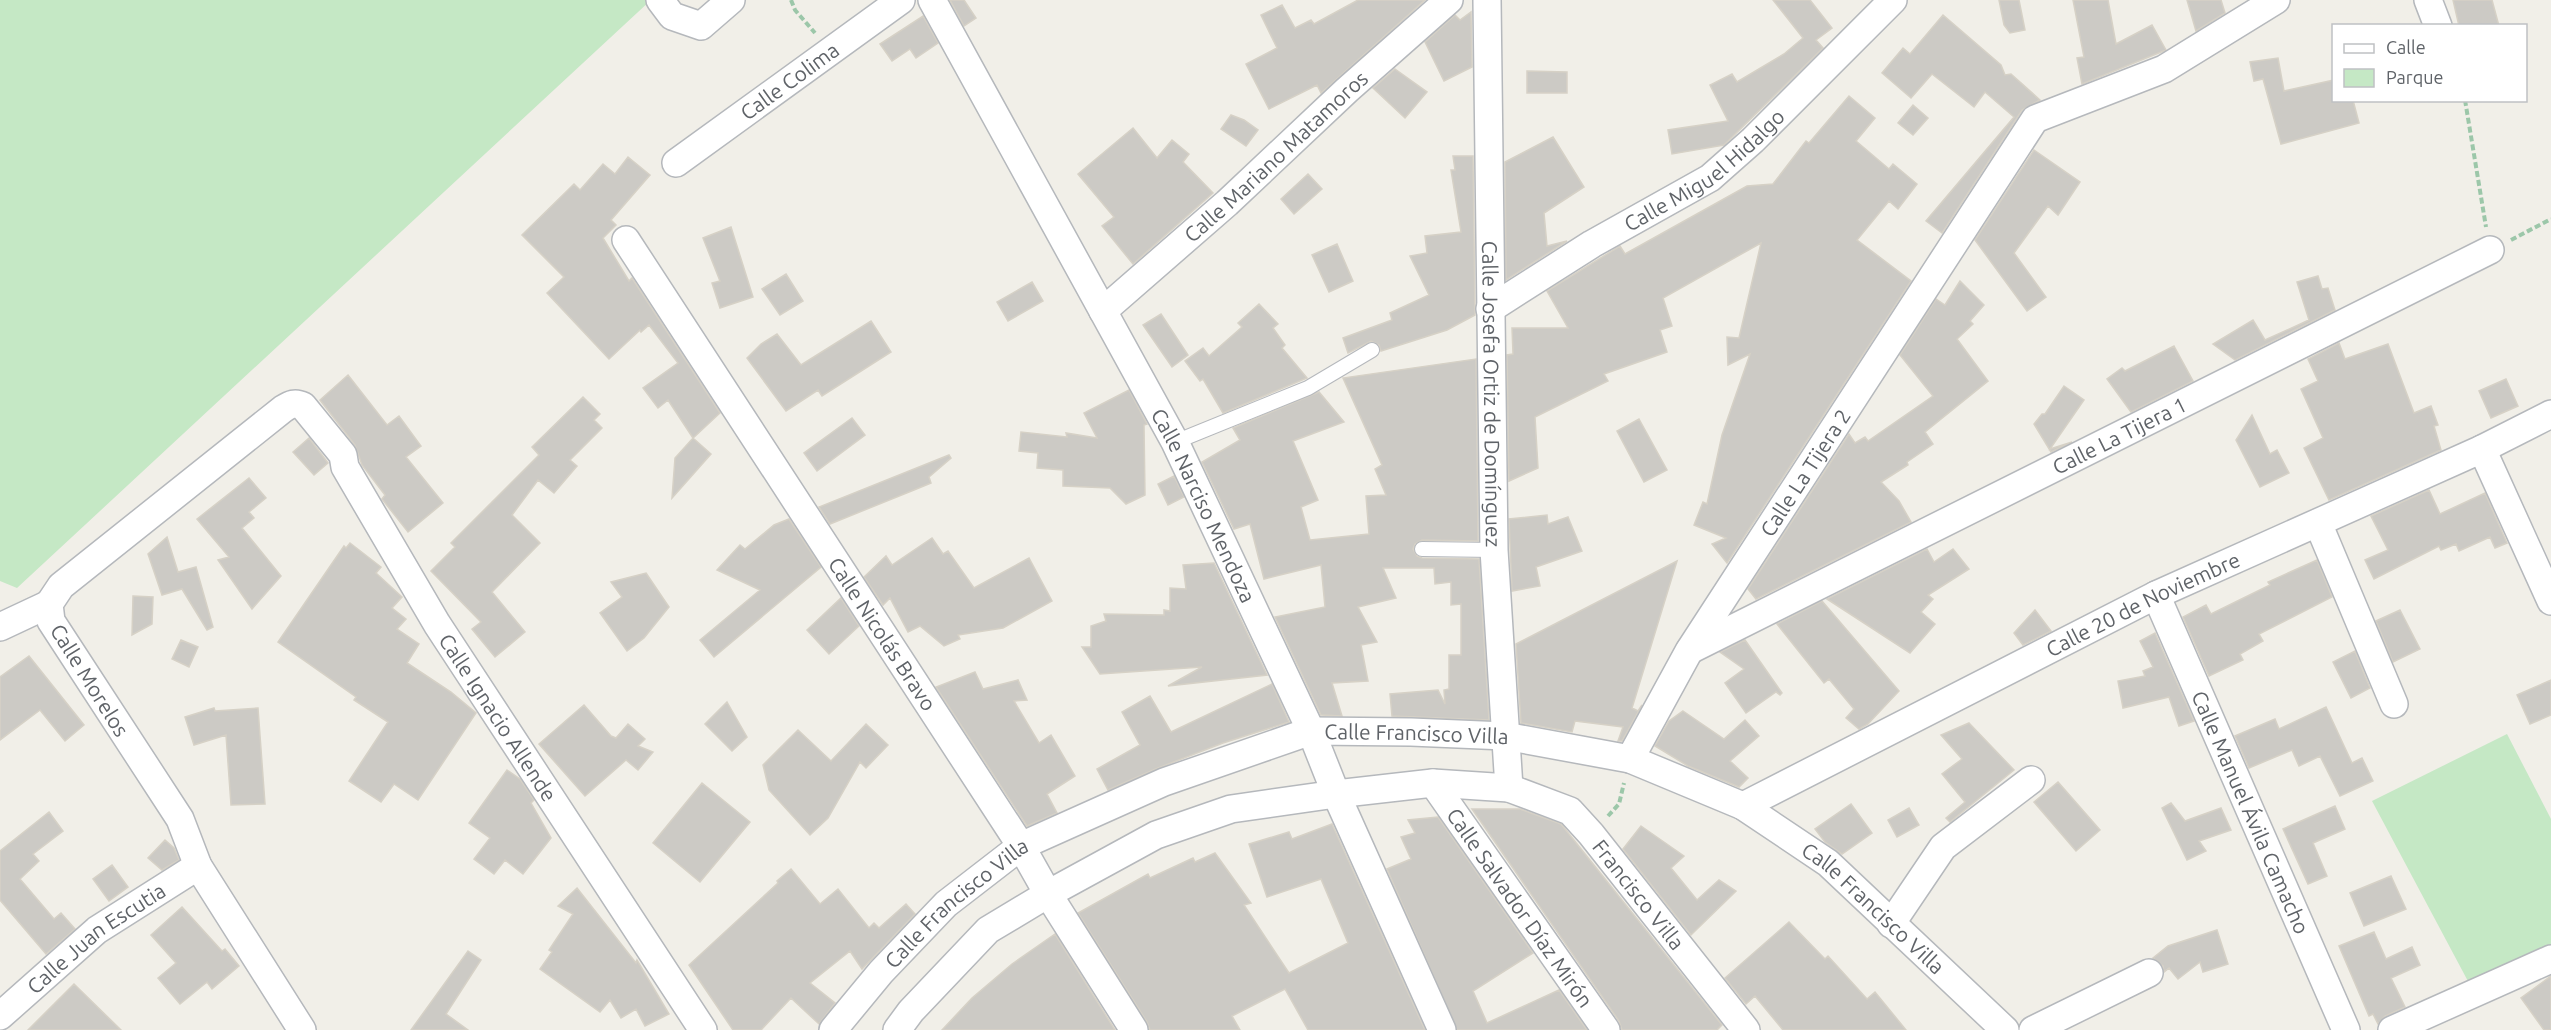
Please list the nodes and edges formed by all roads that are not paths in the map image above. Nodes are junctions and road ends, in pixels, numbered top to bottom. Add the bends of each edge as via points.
1 (660, 0) edge
2 (730, 0) edge
3 (902, 0) edge
4 (932, 0) edge
5 (1449, 0) edge
6 (1487, 0) edge
7 (1893, 0) edge
8 (2276, 0) edge
9 (2428, 0) edge
10 (2437, 24) edge
11 (676, 163) dead end
12 (626, 240) dead end
13 (2490, 250) road end
14 (1490, 309) junction
15 (1103, 311) junction
16 (1372, 350) dead end
17 (298, 404) joint
18 (2551, 414) edge
19 (1176, 442) junction
20 (2482, 449) junction
21 (2318, 523) junction
22 (1422, 549) dead end
23 (1494, 550) junction
24 (2156, 596) junction
25 (2551, 601) edge
26 (50, 604) junction
27 (0, 627) edge
28 (1689, 651) junction
29 (2394, 704) dead end
30 (1311, 731) junction
31 (1505, 736) junction
32 (1629, 759) junction
33 (2031, 780) dead end
34 (1433, 783) junction
35 (1509, 788) junction
36 (1335, 794) junction
37 (1743, 806) junction
38 (1021, 846) junction
39 (198, 866) junction
40 (1048, 894) junction
41 (1892, 924) junction
42 (2551, 959) edge
43 (2149, 973) dead end
44 (0, 1016) edge
45 (302, 1030) edge
46 (703, 1030) edge
47 (833, 1030) edge
48 (897, 1030) edge
49 (1134, 1030) edge
50 (1442, 1030) edge
51 (1606, 1030) edge
52 (1746, 1030) edge
53 (2005, 1030) edge
54 (2033, 1030) edge
55 (2346, 1030) edge
56 (2392, 1030) edge

1 - 2 street via 672,16 700,26
3 - 11 street, Calle Colima
4 - 15 street, Calle Narciso Mendoza
5 - 15 street, Calle Mariano Matamoros
6 - 14 street, Calle Josefa Ortiz de Domínguez
7 - 14 street, Calle Miguel Hidalgo via 1710,178 1592,244
8 - 28 street, Calle La Tijera 2 via 2164,69 2035,119
9 - 10 street
12 - 38 street, Calle Nicolás Bravo
13 - 28 street, Calle La Tijera 1
14 - 23 street, Calle Josefa Ortiz de Domínguez
15 - 19 street, Calle Narciso Mendoza
16 - 19 lane via 1308,388
17 - 26 street, Calle Morelos via 284,409 61,586
17 - 46 street, Calle Ignacio Allende via 343,455 345,467 437,624
18 - 20 street, Calle 20 de Noviembre
19 - 30 street, Calle Narciso Mendoza
20 - 21 street, Calle 20 de Noviembre
20 - 25 street
21 - 24 street, Calle 20 de Noviembre
21 - 29 street
22 - 23 lane
23 - 31 street, Calle Josefa Ortiz de Domínguez
24 - 37 street, Calle 20 de Noviembre
24 - 55 street, Calle Manuel Ávila Camacho
26 - 27 street
26 - 39 street, Calle Morelos via 51,621 180,819
28 - 32 street, Calle La Tijera 2
30 - 31 street, Calle Francisco Villa
30 - 36 street, Calle Narciso Mendoza
30 - 38 street, Calle Francisco Villa via 1164,782
31 - 32 street, Calle Francisco Villa
31 - 35 street, Calle Josefa Ortiz de Domínguez
32 - 37 street, Calle Francisco Villa
33 - 41 street via 1943,848
34 - 35 street, Calle Francisco Villa
34 - 36 street, Calle Francisco Villa
34 - 51 street, Calle Salvador Díaz Mirón
35 - 52 street, Francisco Villa via 1570,811
36 - 40 street, Calle Francisco Villa via 1231,809 1167,831
36 - 50 street, Calle Narciso Mendoza
37 - 41 street, Calle Francisco Villa via 1828,863
38 - 40 street, Calle Nicolás Bravo
38 - 47 street, Calle Francisco Villa via 946,904
39 - 44 street, Calle Juan Escutia via 97,930
39 - 45 street, Calle Morelos
40 - 48 street, Calle Francisco Villa via 987,930
40 - 49 street, Calle Nicolás Bravo
41 - 53 street, Calle Francisco Villa
42 - 56 street
43 - 54 street

